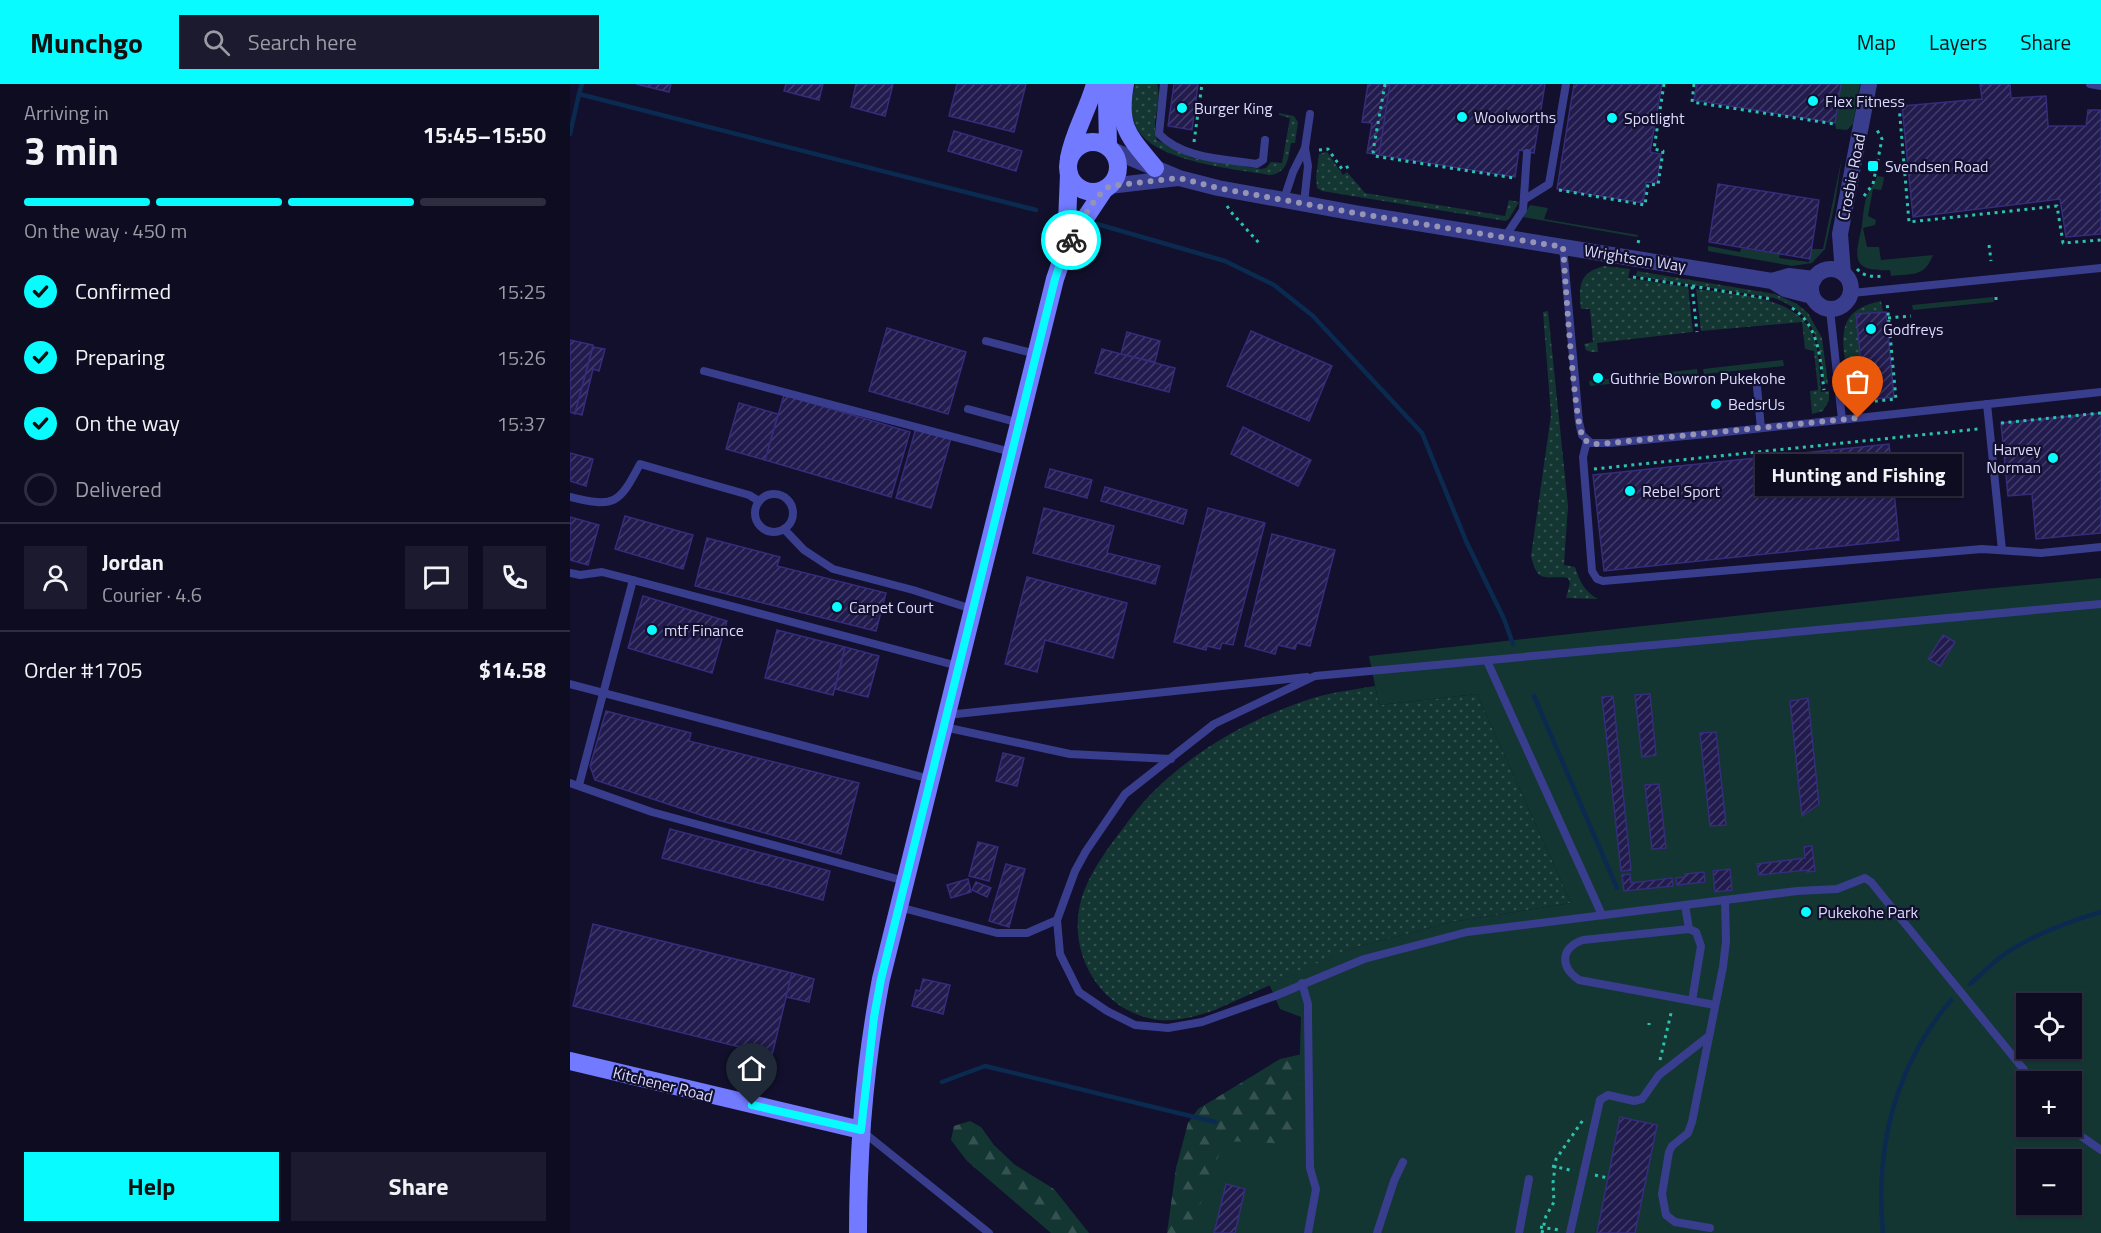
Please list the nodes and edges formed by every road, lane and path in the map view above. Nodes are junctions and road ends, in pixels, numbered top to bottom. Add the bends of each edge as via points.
1 (1095, 84) edge
2 (1111, 84) edge
3 (1125, 84) edge
4 (1164, 84) edge
5 (1202, 84) edge
6 (1384, 84) edge
7 (1566, 84) edge
8 (1664, 84) edge
9 (1694, 84) edge
10 (1869, 84) edge
11 (2090, 84) edge
12 (2101, 86) edge
13 (1899, 106) dead end
14 (1310, 114) dead end
15 (1835, 124) dead end
16 (1877, 128) dead end
17 (1265, 140) dead end
18 (1194, 144) dead end
19 (1110, 148) junction
20 (1305, 148) junction
21 (1319, 150) dead end
22 (1527, 153) dead end
23 (1350, 166) dead end
24 (1069, 167) junction
25 (1155, 168) junction
26 (1179, 178) junction
27 (1514, 178) dead end
28 (1557, 185) dead end
29 (1107, 188) junction
30 (1218, 188) junction
31 (1524, 199) junction
32 (1284, 200) junction
33 (1304, 203) junction
34 (1862, 206) dead end
35 (1840, 234) junction
36 (1640, 236) dead end
37 (1505, 237) junction
38 (2101, 240) edge
39 (1259, 243) dead end
40 (1638, 245) dead end
41 (1989, 245) dead end
42 (1066, 247) junction
43 (1563, 247) junction
44 (1991, 261) dead end
45 (1848, 267) junction
46 (2101, 268) edge
47 (1883, 276) dead end
48 (1633, 277) dead end
49 (1817, 282) junction
50 (1692, 286) junction
51 (1852, 293) junction
52 (1777, 301) dead end
53 (1887, 302) dead end
54 (1788, 305) dead end
55 (1830, 310) junction
56 (1911, 316) dead end
57 (1888, 318) junction
58 (1697, 332) dead end
59 (986, 341) dead end
60 (1036, 354) junction
61 (704, 371) dead end
62 (1854, 386) dead end
63 (1757, 387) dead end
64 (1824, 390) dead end
65 (2101, 392) edge
66 (1987, 404) junction
67 (968, 409) dead end
68 (2101, 413) edge
69 (1842, 419) junction
70 (1019, 423) junction
71 (2001, 423) dead end
72 (1761, 428) junction
73 (1980, 428) dead end
74 (1587, 441) junction
75 (1011, 452) junction
76 (1594, 469) dead end
77 (570, 497) edge
78 (759, 501) junction
79 (784, 529) junction
80 (2101, 547) edge
81 (2002, 550) junction
82 (570, 573) edge
83 (633, 580) junction
84 (2101, 604) edge
85 (972, 609) junction
86 (1487, 661) junction
87 (958, 666) junction
88 (1315, 676) junction
89 (570, 684) edge
90 (603, 692) junction
91 (945, 721) junction
92 (1171, 759) junction
93 (930, 779) junction
94 (574, 784) edge
95 (905, 881) junction
96 (1725, 900) junction
97 (1685, 905) junction
98 (899, 907) junction
99 (1602, 915) junction
100 (1057, 920) junction
101 (1689, 929) junction
102 (1302, 983) junction
103 (1692, 1001) junction
104 (1715, 1005) junction
105 (1672, 1009) dead end
106 (1709, 1036) junction
107 (570, 1061) edge
108 (2025, 1071) edge
109 (1654, 1082) junction
110 (1596, 1112) junction
111 (861, 1130) junction
112 (2082, 1137) edge
113 (2101, 1150) edge
114 (1403, 1162) dead end
115 (1554, 1166) junction
116 (1570, 1170) dead end
117 (1595, 1175) dead end
118 (1608, 1178) dead end
119 (1529, 1179) dead end
120 (1542, 1227) junction
121 (1710, 1228) dead end
122 (1558, 1230) dead end
123 (858, 1233) edge
124 (989, 1233) edge
125 (1308, 1233) edge
126 (1377, 1233) edge
127 (1519, 1233) edge
128 (1542, 1233) edge
129 (1570, 1233) edge

1 - 24 main road via 1075,133
2 - 19 main road via 1107,100
3 - 25 main road via 1122,117 1126,129
4 - 17 lane via 1159,134 1168,142 1197,155 1257,164 1263,160
5 - 18 path
6 - 27 path via 1374,156
7 - 31 lane via 1549,184
8 - 28 path via 1654,150 1663,151 1658,185 1648,184 1645,205 1556,190
9 - 15 path via 1692,102
10 - 35 street, Crosbie Road
11 - 12 lane
13 - 38 path via 1909,222 2057,206 2063,243
14 - 20 lane
16 - 34 path via 1882,139 1873,184
19 - 24 main road via 1095,142 1082,145 1071,154
19 - 25 street, Wrightson Way
19 - 29 main road via 1118,165 1115,180
20 - 32 lane
20 - 33 lane via 1308,166
21 - 23 path via 1328,149 1342,169
22 - 31 lane
24 - 29 main road via 1079,188 1087,192
24 - 42 main road
25 - 26 street, Wrightson Way
26 - 29 street, Wrightson Way
26 - 30 street, Wrightson Way
29 - 42 main road
30 - 32 street, Wrightson Way
30 - 39 path via 1231,212
31 - 37 lane via 1523,210
32 - 33 street, Wrightson Way
33 - 37 street, Wrightson Way
35 - 45 street, Crosbie Road
35 - 49 street, Crosbie Road
36 - 40 path
37 - 43 street, Wrightson Way
41 - 44 path
42 - 60 main road
43 - 49 street, Wrightson Way via 1772,281 1785,289
43 - 74 lane via 1578,415
45 - 47 path via 1870,276
45 - 49 street via 1831,269
45 - 51 street
46 - 51 lane
48 - 50 path
49 - 55 street via 1819,306
50 - 52 path
50 - 58 path
51 - 55 street via 1842,307
53 - 57 path
54 - 64 path via 1810,327 1817,342
55 - 69 lane
56 - 57 path
57 - 62 path via 1896,399 1867,402 1857,396
59 - 60 lane
60 - 70 main road
61 - 75 lane
63 - 72 lane
65 - 66 lane
66 - 69 lane
66 - 81 lane
67 - 70 lane
68 - 71 path
69 - 72 lane
70 - 75 main road
72 - 74 lane via 1598,444
73 - 76 path
74 - 81 lane via 1582,457 1592,571 1603,581
75 - 85 main road
77 - 78 lane via 615,501 640,464
78 - 79 lane via 755,513 760,525 771,532
78 - 79 lane via 770,494 788,500 793,512
79 - 85 lane via 804,550 833,569
80 - 81 lane via 2041,553
82 - 83 lane via 602,572
83 - 87 lane
83 - 90 lane
84 - 86 lane
85 - 87 main road
86 - 88 lane
86 - 99 lane
87 - 91 main road
88 - 91 lane
88 - 92 lane via 1214,724
89 - 90 lane
90 - 93 lane
90 - 94 lane
91 - 92 lane via 1070,754
91 - 93 main road
92 - 100 lane via 1125,794 1086,851
93 - 95 main road
94 - 95 lane via 652,812
95 - 98 main road
96 - 97 lane
96 - 104 lane via 1726,941
96 - 108 lane via 1831,890 1865,878
97 - 99 lane
97 - 101 lane
98 - 100 lane via 997,933 1027,933
98 - 111 main road via 874,1017
99 - 102 lane via 1467,932 1364,959
100 - 102 lane via 1060,954 1079,992 1135,1025 1168,1028 1202,1023
101 - 103 lane via 1696,932 1701,946
101 - 103 lane via 1583,940 1570,947 1565,961 1571,975 1579,980
102 - 125 lane via 1308,1004 1310,1168 1316,1189
103 - 104 lane
104 - 106 lane
105 - 109 path
106 - 109 lane
106 - 121 lane via 1692,1122 1688,1133 1669,1152 1662,1194 1666,1215 1675,1222
107 - 111 main road, Kitchener Road
109 - 110 lane via 1641,1099 1634,1101 1608,1095 1600,1100
110 - 115 path via 1588,1112
110 - 129 lane
111 - 123 main road
111 - 124 lane
112 - 113 lane
114 - 126 lane
115 - 116 path
115 - 120 path via 1554,1202
117 - 118 path
119 - 127 lane
120 - 122 path
120 - 128 path

